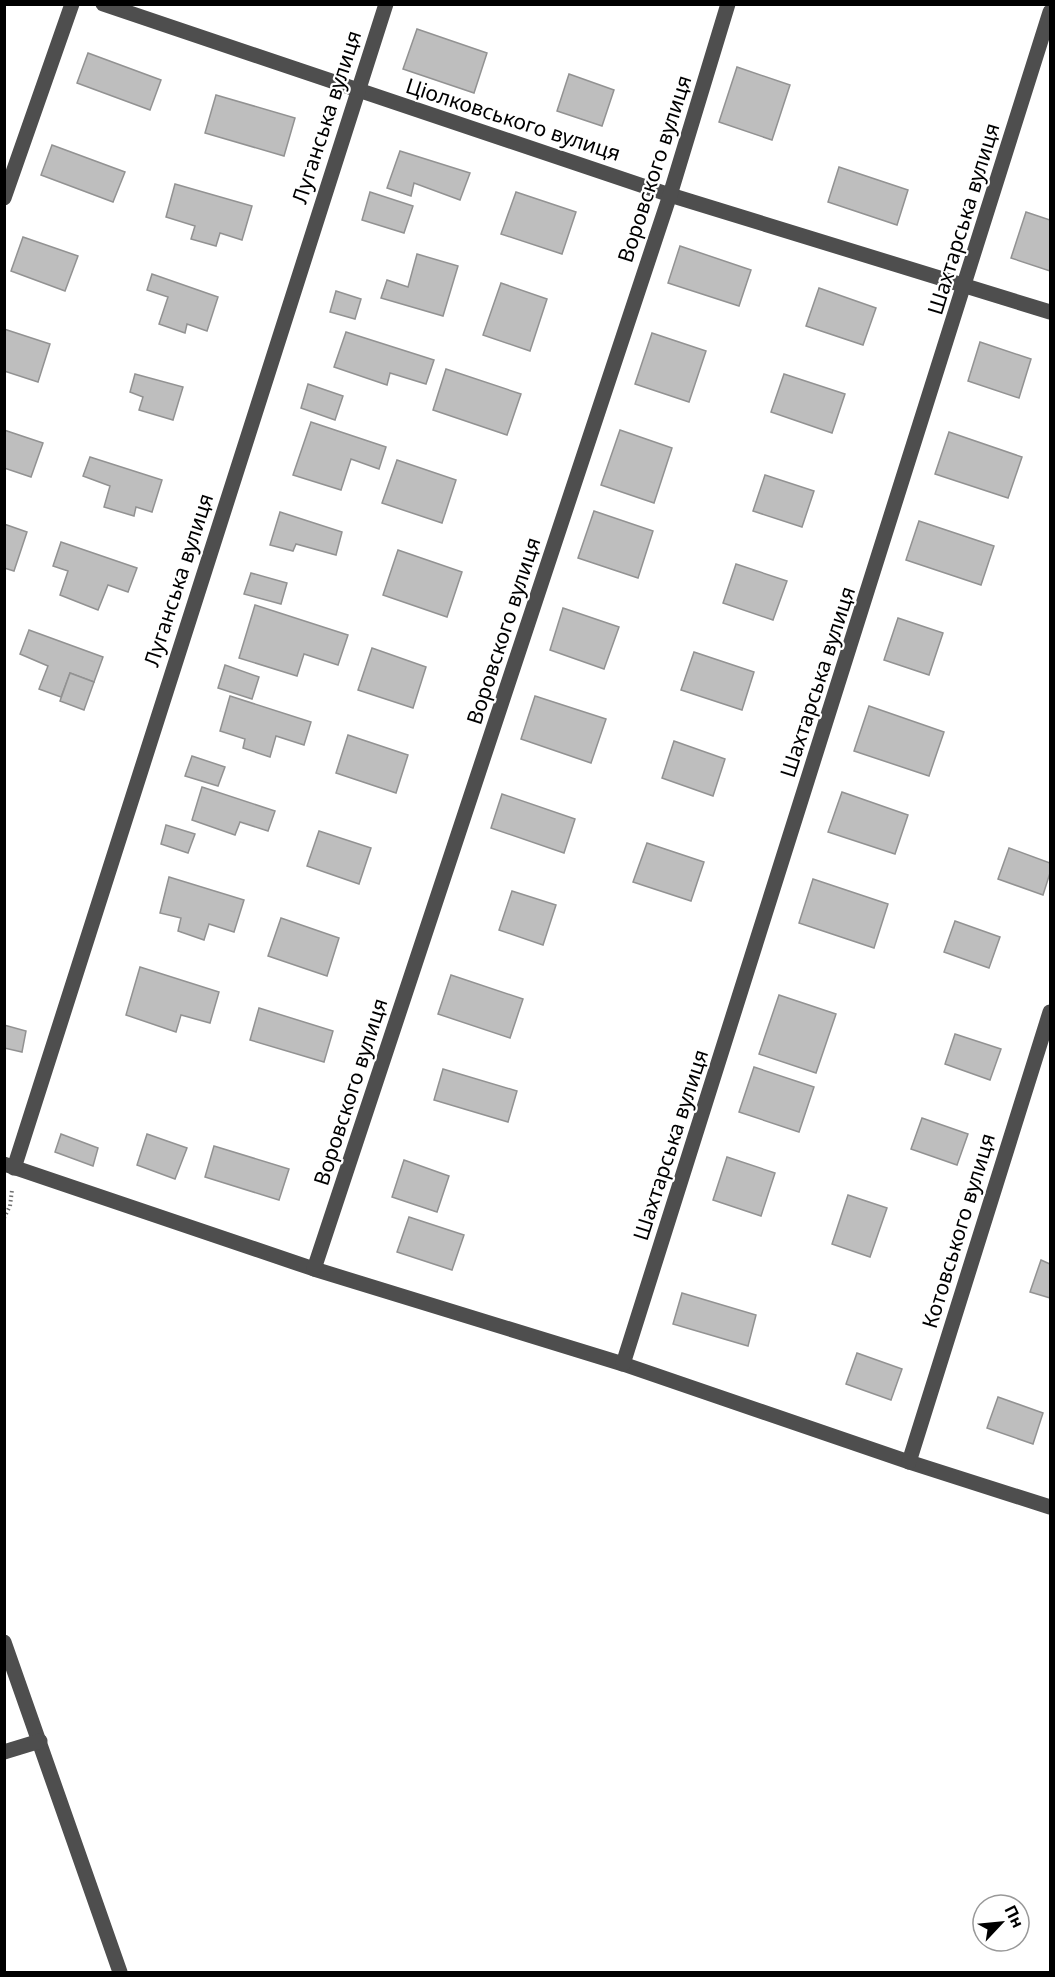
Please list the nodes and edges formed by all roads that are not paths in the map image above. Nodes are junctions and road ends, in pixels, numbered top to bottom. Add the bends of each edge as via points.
1 (72, 4) edge
2 (103, 4) edge
3 (386, 4) edge
4 (728, 4) edge
5 (1050, 12) edge
6 (357, 91) junction
7 (670, 195) junction
8 (4, 198) edge
9 (966, 285) junction
10 (1050, 312) edge
11 (1050, 1012) edge
12 (9, 1166) edge
13 (314, 1269) junction
14 (623, 1364) junction
15 (909, 1462) junction
16 (1050, 1507) edge
17 (4, 1642) edge
18 (40, 1742) junction
19 (4, 1752) edge
20 (120, 1972) edge

1 - 8 street
2 - 6 street, Ціолковського вулиця
3 - 6 street, Луганська вулиця
4 - 7 street, Воровского вулиця
5 - 9 street, Шахтарська вулиця
6 - 7 street, Ціолковського вулиця
6 - 12 street, Луганська вулиця
7 - 9 street, Ціолковського вулиця
7 - 13 street, Воровского вулиця
9 - 10 street, Ціолковського вулиця
9 - 14 street, Шахтарська вулиця
11 - 15 street, Котовського вулиця
12 - 13 street
13 - 14 street
14 - 15 street
15 - 16 street
17 - 18 street
18 - 19 street
18 - 20 street

